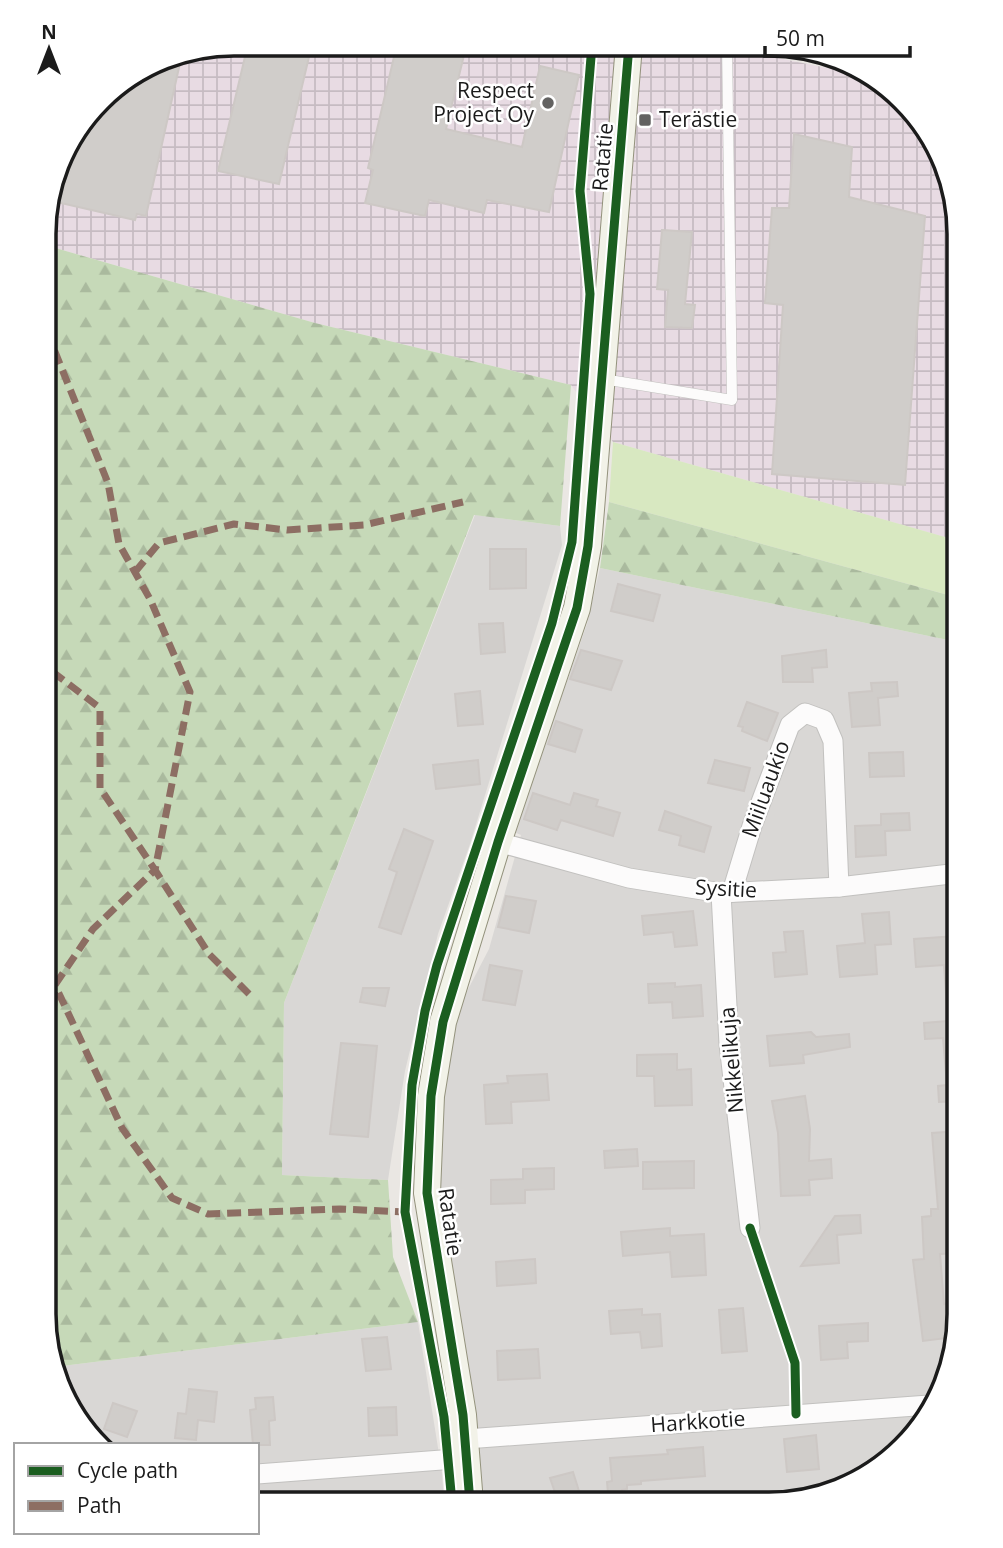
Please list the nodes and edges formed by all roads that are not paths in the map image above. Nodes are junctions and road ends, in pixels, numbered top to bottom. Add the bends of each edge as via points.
1 (628, 56) edge
2 (727, 56) edge
3 (603, 379) junction
4 (498, 842) junction
5 (947, 874) edge
6 (839, 887) junction
7 (726, 892) junction
8 (750, 1228) dead end
9 (921, 1406) edge
10 (467, 1448) junction
11 (259, 1474) edge
12 (469, 1492) edge

1 - 3 street, Ratatie
2 - 3 lane via 732,400
3 - 4 street, Ratatie via 588,546 577,608
4 - 7 street, Sysitie via 629,878
4 - 10 street, Ratatie via 443,1022 427,1143 427,1193
5 - 6 street, Sysitie
6 - 7 street, Sysitie
6 - 7 street, Miiluaukio via 833,741 824,720 805,713 790,725
7 - 8 street, Nikkelikuja via 729,1044
9 - 10 street, Harkkotie
10 - 11 street, Harkkotie
10 - 12 street, Ratatie

